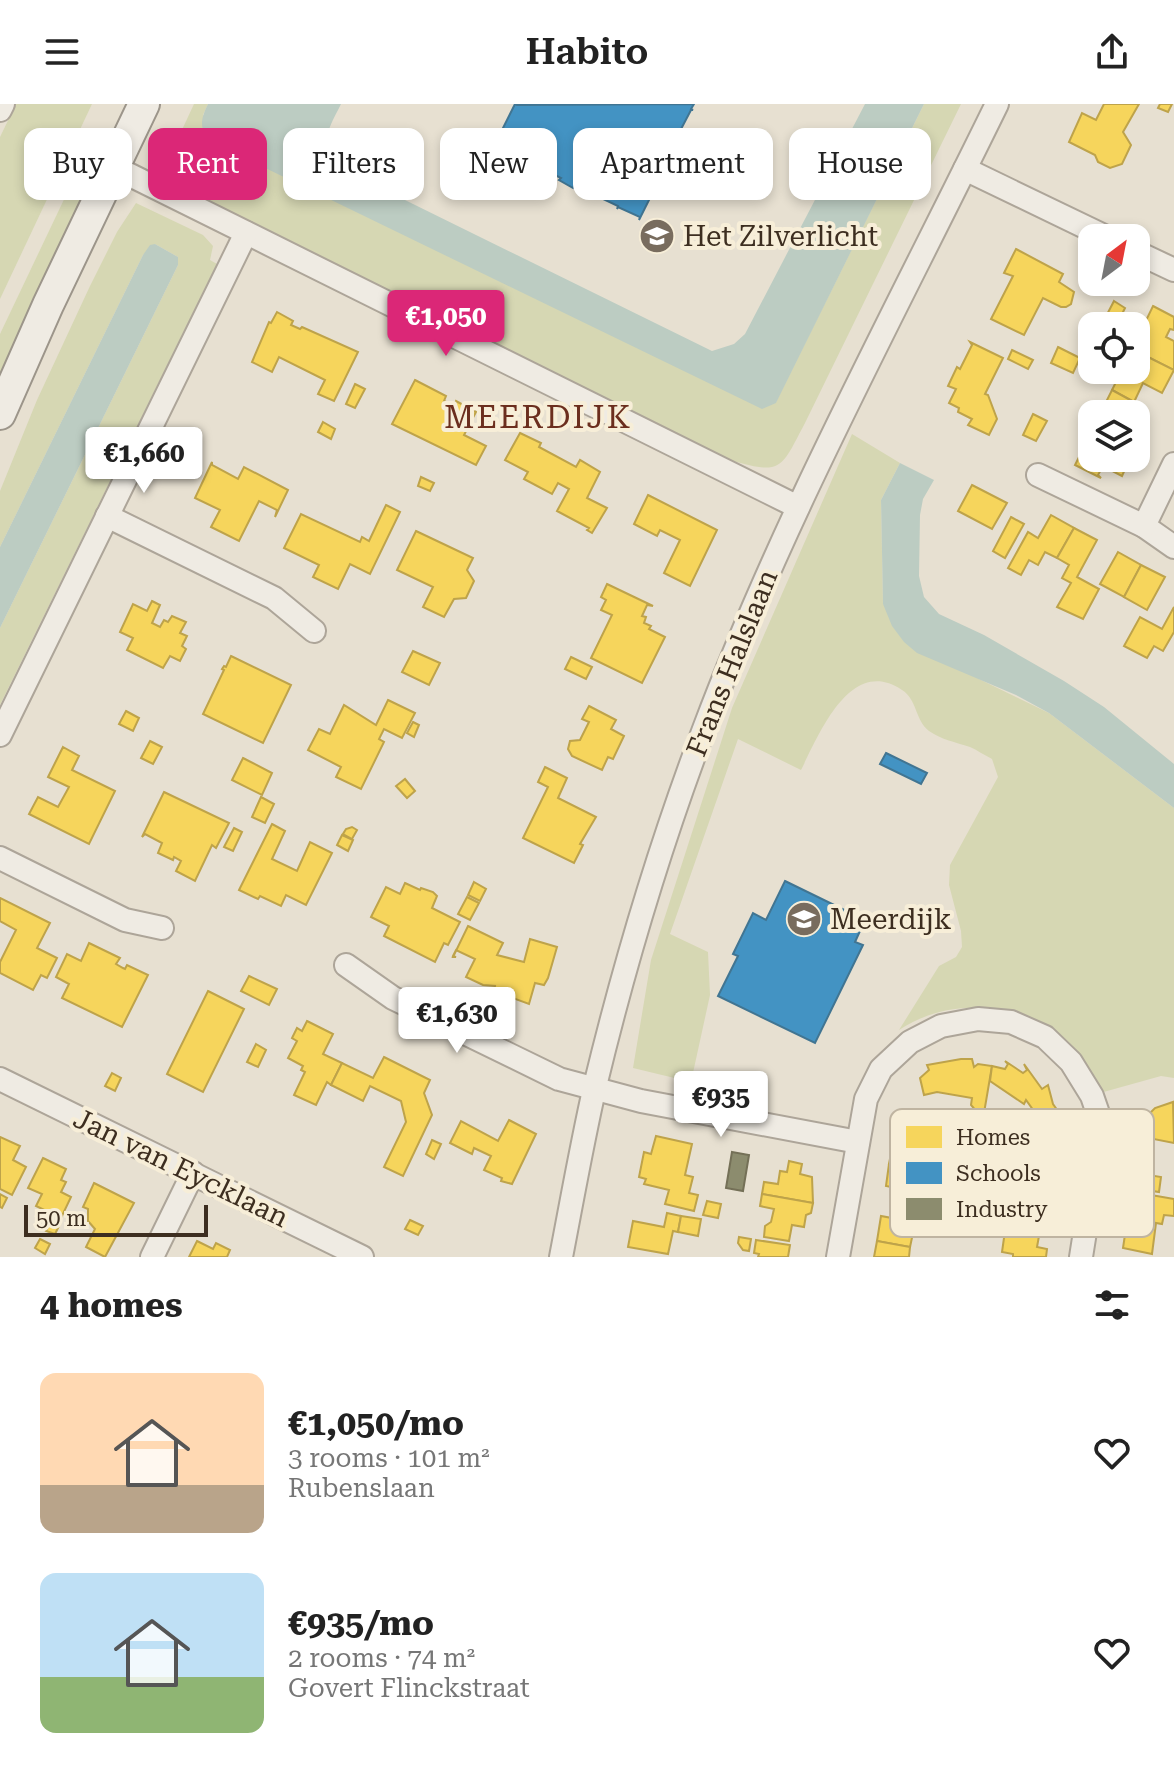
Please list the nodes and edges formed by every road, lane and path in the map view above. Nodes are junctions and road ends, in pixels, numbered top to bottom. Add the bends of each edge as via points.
1 (3, 104) edge
2 (144, 104) edge
3 (997, 104) edge
4 (0, 110) edge
5 (132, 129) edge
6 (965, 169) junction
7 (132, 176) edge
8 (98, 200) edge
9 (1079, 224) edge
10 (246, 233) junction
11 (1150, 259) edge
12 (1174, 270) edge
13 (0, 414) edge
14 (1174, 464) edge
15 (1038, 475) dead end
16 (798, 507) junction
17 (107, 516) junction
18 (1144, 526) junction
19 (1174, 547) edge
20 (314, 631) dead end
21 (0, 735) edge
22 (0, 858) edge
23 (162, 928) dead end
24 (346, 965) dead end
25 (0, 1079) edge
26 (595, 1089) junction
27 (1096, 1109) edge
28 (858, 1142) junction
29 (193, 1173) junction
30 (1084, 1237) edge
31 (152, 1257) edge
32 (362, 1257) edge
33 (561, 1257) edge
34 (838, 1257) edge
35 (1081, 1257) edge

1 - 4 street
2 - 5 street
3 - 6 street, Frans Halslaan
6 - 9 street
6 - 16 street, Frans Halslaan
7 - 10 street
8 - 13 street
10 - 16 street
10 - 17 street
11 - 12 street
14 - 18 street
15 - 18 street
16 - 26 street, Frans Halslaan via 747,619 664,840
17 - 20 street via 274,598
17 - 21 street
18 - 19 street
22 - 23 street via 125,920
24 - 26 street via 393,998 559,1079
25 - 29 street, Jan van Eycklaan
26 - 28 street
26 - 33 street, Frans Halslaan
27 - 28 street via 1071,1062 1045,1037 1011,1022 978,1019 941,1026 910,1042 881,1069 866,1099
28 - 34 street
29 - 31 street
29 - 32 street, Jan van Eycklaan
30 - 35 street

